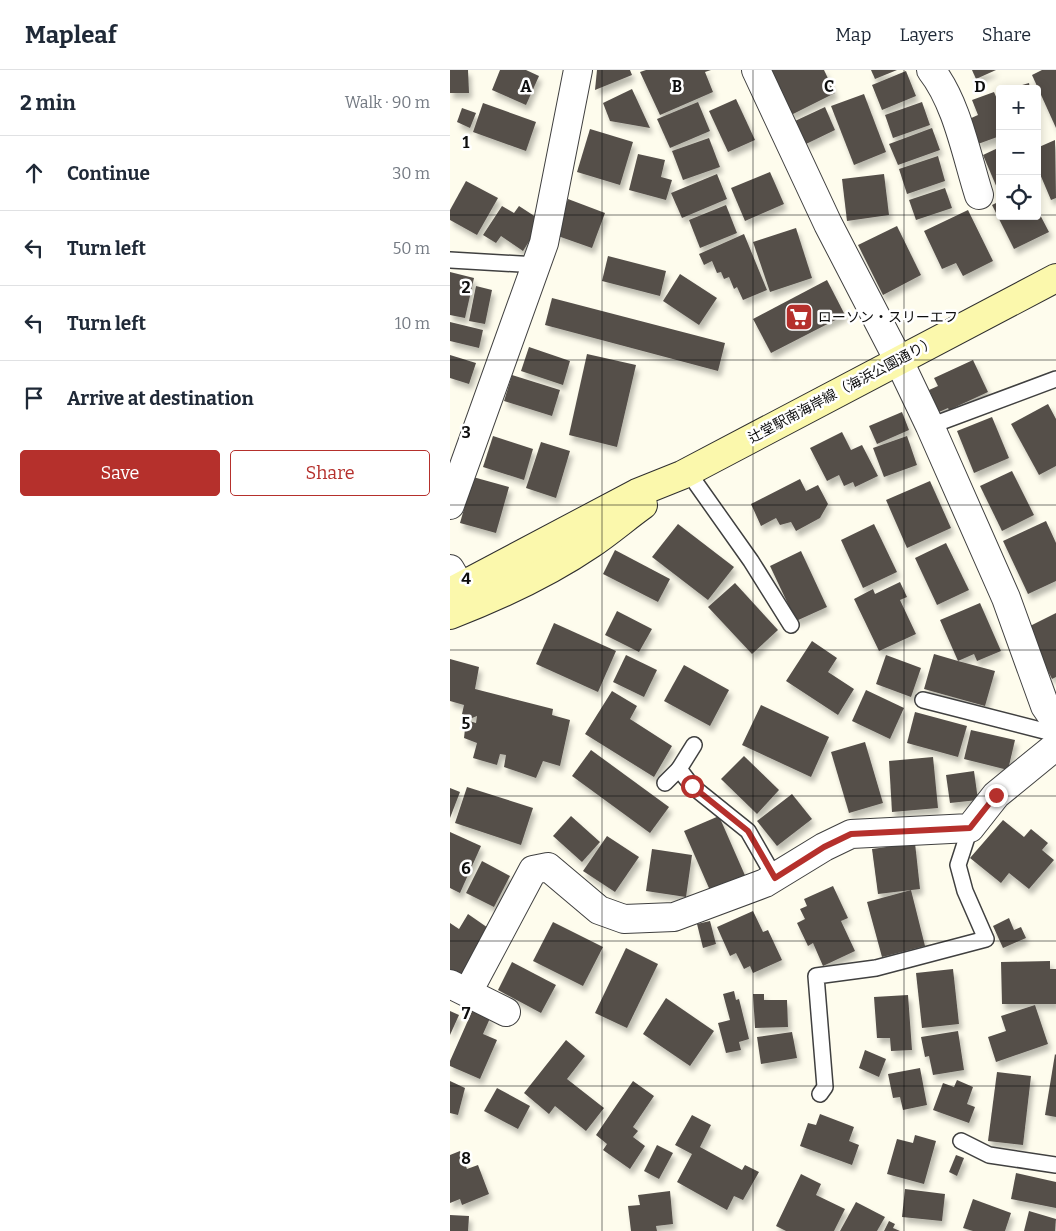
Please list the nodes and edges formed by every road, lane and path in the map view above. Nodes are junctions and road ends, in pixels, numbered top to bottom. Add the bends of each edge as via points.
1 (756, 70) edge
2 (931, 70) edge
3 (572, 78) edge
4 (979, 195) dead end
5 (450, 260) edge
6 (537, 265) junction
7 (1056, 278) edge
8 (899, 361) junction
9 (1056, 379) edge
10 (930, 426) junction
11 (685, 473) junction
12 (452, 492) edge
13 (453, 583) edge
14 (450, 615) edge
15 (791, 625) dead end
16 (924, 700) dead end
17 (1052, 710) edge
18 (1056, 734) edge
19 (694, 745) dead end
20 (1056, 746) edge
21 (679, 769) junction
22 (664, 782) dead end
23 (970, 828) junction
24 (775, 878) junction
25 (459, 988) edge
26 (506, 1012) dead end
27 (820, 1094) dead end
28 (961, 1141) dead end
29 (1056, 1165) edge

1 - 8 street via 828,224
2 - 4 street via 950,100
3 - 6 street via 544,243
5 - 6 lane
6 - 12 street
7 - 8 street, 辻堂駅南海岸線（海浜公園通り）
8 - 10 street
8 - 11 street, 辻堂駅南海岸線（海浜公園通り）
9 - 10 lane
10 - 17 street
11 - 13 street, 辻堂駅南海岸線（海浜公園通り）
11 - 14 street, 辻堂駅南海岸線（海浜公園通り） via 591,544 546,572
11 - 15 lane via 751,561
16 - 18 lane
19 - 21 lane
20 - 23 street via 996,795
21 - 22 lane
21 - 24 lane via 692,786 748,831
23 - 24 street via 851,834
23 - 27 lane via 958,864 965,891 986,939 876,968 816,976 825,1087
24 - 25 street via 674,918 624,920 599,910 548,868 533,870
25 - 26 street
28 - 29 lane via 989,1155

